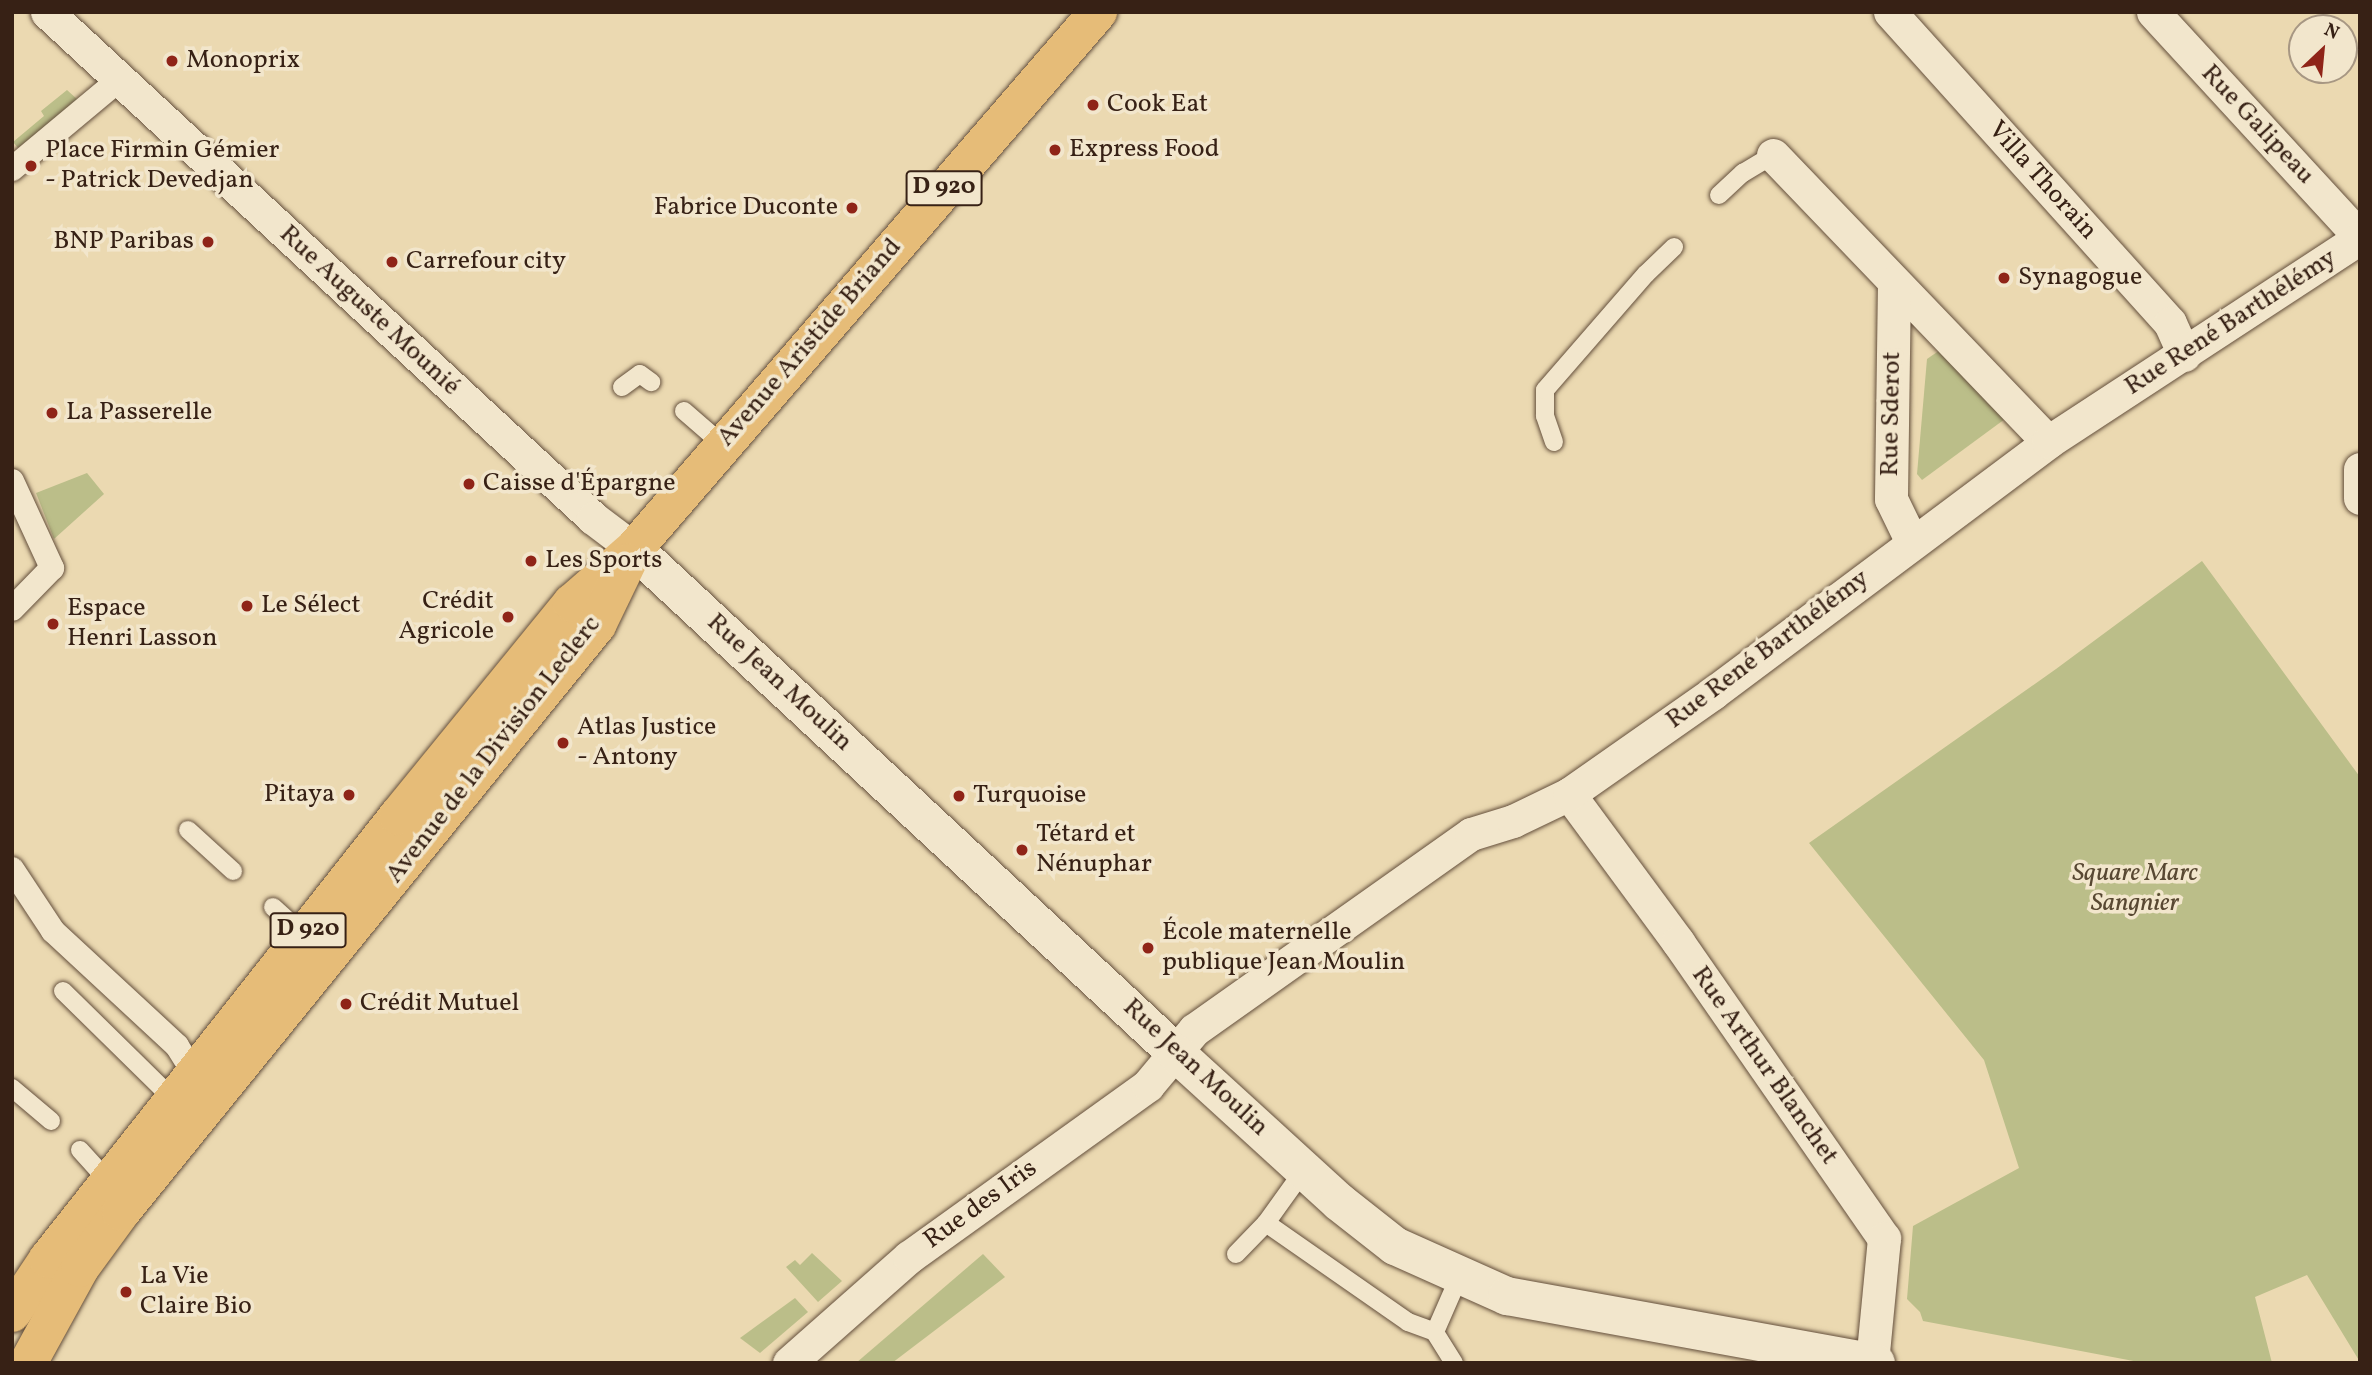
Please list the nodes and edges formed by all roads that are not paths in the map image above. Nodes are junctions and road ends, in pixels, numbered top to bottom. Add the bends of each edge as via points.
1 (47, 12) edge
2 (1098, 12) edge
3 (1890, 12) edge
4 (2153, 12) edge
5 (119, 80) junction
6 (1773, 155) joint
7 (12, 169) edge
8 (1719, 195) dead end
9 (2360, 237) edge
10 (1674, 247) dead end
11 (1894, 282) junction
12 (2185, 355) junction
13 (651, 382) dead end
14 (622, 387) dead end
15 (684, 411) dead end
16 (1554, 442) dead end
17 (2048, 442) junction
18 (722, 444) junction
19 (2360, 469) edge
20 (12, 481) edge
21 (2360, 498) edge
22 (1912, 542) junction
23 (634, 548) junction
24 (12, 609) edge
25 (1569, 794) junction
26 (188, 830) dead end
27 (12, 870) edge
28 (233, 871) dead end
29 (273, 907) dead end
30 (304, 935) junction
31 (63, 991) dead end
32 (1177, 1054) junction
33 (185, 1059) dead end
34 (12, 1088) edge
35 (186, 1110) junction
36 (51, 1121) dead end
37 (80, 1150) dead end
38 (1304, 1170) junction
39 (109, 1182) junction
40 (1266, 1223) junction
41 (1236, 1254) dead end
42 (1459, 1277) junction
43 (12, 1313) edge
44 (1435, 1332) junction
45 (1874, 1362) edge
46 (28, 1363) edge
47 (789, 1363) edge
48 (1454, 1363) edge

1 - 5 street, Rue Auguste Mounié
2 - 18 main road, Avenue Aristide Briand / D 920
3 - 12 street, Villa Thorain via 2170,323
4 - 9 street, Rue Galipeau
5 - 7 street
5 - 23 street, Rue Auguste Mounié via 593,518
6 - 8 lane
6 - 11 street, Rue Sderot
9 - 12 street, Rue René Barthélémy
10 - 16 lane via 1545,390 1545,416
11 - 17 street, Rue Sderot
11 - 22 street, Rue Sderot via 1891,499
12 - 17 street, Rue René Barthélémy
13 - 14 lane via 640,374
15 - 18 lane
17 - 22 street, Rue René Barthélémy
18 - 23 main road, Avenue Aristide Briand / D 920
19 - 21 street
20 - 24 street via 52,568
22 - 25 street, Rue René Barthélémy via 1713,693
23 - 30 main road, Avenue de la Division Leclerc / D 920 via 572,603
23 - 32 main road, Rue Jean Moulin
23 - 35 main road, Avenue de la Division Leclerc / D 920 via 597,625
25 - 32 street, Rue René Barthélémy via 1513,821 1471,834 1194,1030
25 - 45 street, Rue Arthur Blanchet via 1884,1238
26 - 28 lane
27 - 33 street via 53,931 177,1046
29 - 30 lane
30 - 35 main road, Avenue de la Division Leclerc / D 920
31 - 35 lane
32 - 38 main road, Rue Jean Moulin
32 - 47 street, Rue des Iris via 1148,1084 909,1257
34 - 36 lane
35 - 39 main road, Avenue de la Division Leclerc / D 920
35 - 46 main road, Avenue de la Division Leclerc / D 920 via 80,1268
37 - 39 lane
38 - 40 lane
38 - 42 main road, Rue Jean Moulin via 1395,1246
39 - 43 main road, Avenue de la Division Leclerc / D 920
40 - 41 lane
40 - 44 lane via 1408,1322
42 - 44 lane
42 - 45 main road, Rue Jean Moulin via 1507,1296
44 - 48 lane

